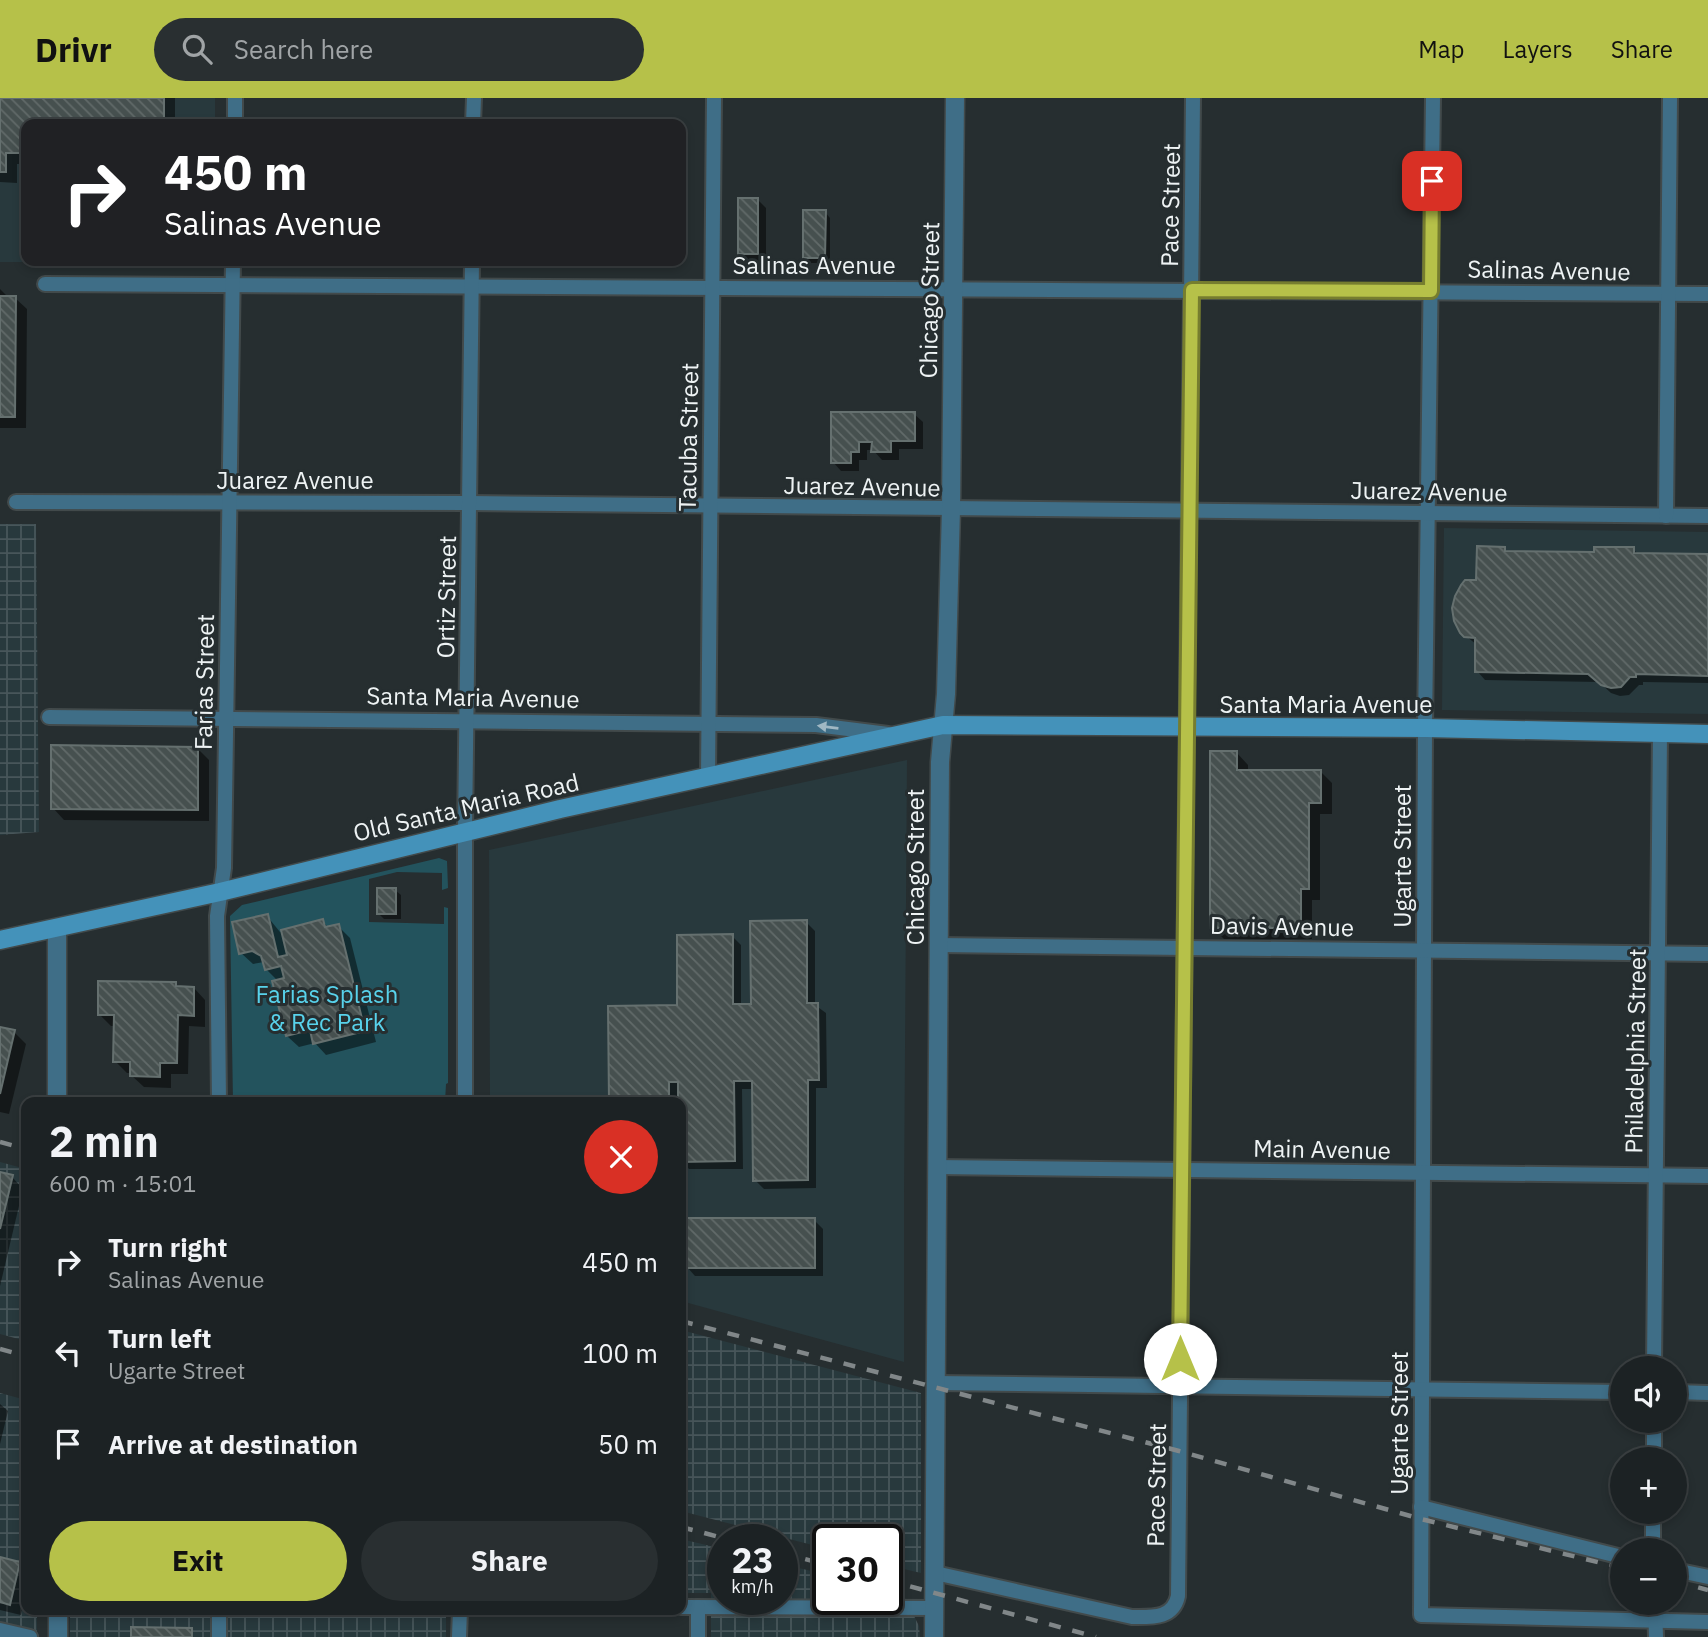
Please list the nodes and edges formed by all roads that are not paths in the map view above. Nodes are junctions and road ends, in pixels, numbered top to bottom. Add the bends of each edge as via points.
1 (235, 98) edge
2 (474, 98) edge
3 (714, 98) edge
4 (955, 98) edge
5 (1193, 98) edge
6 (1433, 98) edge
7 (1670, 98) edge
8 (234, 119) edge
9 (473, 119) edge
10 (233, 266) edge
11 (472, 266) edge
12 (45, 284) dead end
13 (232, 285) junction
14 (472, 286) junction
15 (712, 288) junction
16 (953, 289) junction
17 (1192, 290) junction
18 (1431, 291) junction
19 (1668, 294) junction
20 (1708, 294) edge
21 (16, 502) dead end
22 (229, 503) junction
23 (470, 503) junction
24 (710, 507) junction
25 (951, 509) junction
26 (1190, 511) junction
27 (1428, 513) junction
28 (1666, 516) junction
29 (1708, 516) edge
30 (49, 717) dead end
31 (226, 719) junction
32 (468, 722) junction
33 (708, 724) junction
34 (943, 725) junction
35 (1186, 727) junction
36 (1425, 728) junction
37 (1660, 734) junction
38 (1708, 734) edge
39 (896, 735) junction
40 (708, 776) junction
41 (466, 831) junction
42 (220, 892) junction
43 (57, 928) junction
44 (0, 940) edge
45 (939, 945) junction
46 (1184, 948) junction
47 (1424, 951) junction
48 (1658, 953) junction
49 (1708, 954) edge
50 (57, 1097) edge
51 (219, 1097) edge
52 (465, 1097) edge
53 (936, 1167) junction
54 (1182, 1170) junction
55 (1423, 1172) junction
56 (1656, 1175) junction
57 (1708, 1176) edge
58 (1654, 1356) edge
59 (936, 1383) junction
60 (1180, 1386) junction
61 (1422, 1389) junction
62 (1610, 1392) edge
63 (1687, 1392) edge
64 (1708, 1393) edge
65 (1421, 1507) junction
66 (1610, 1555) edge
67 (935, 1573) junction
68 (1687, 1573) edge
69 (1708, 1577) edge
70 (686, 1607) edge
71 (698, 1607) junction
72 (934, 1608) junction
73 (58, 1615) edge
74 (219, 1615) edge
75 (460, 1615) edge
76 (1656, 1615) edge
77 (1656, 1620) junction
78 (1708, 1622) edge
79 (0, 1629) edge
80 (30, 1637) edge
81 (58, 1637) edge
82 (219, 1637) edge
83 (460, 1637) edge
84 (698, 1637) edge
85 (934, 1637) edge
86 (1656, 1637) edge

1 - 8 street
2 - 9 street
3 - 15 street, Tacuba Street
4 - 16 street, Chicago Street
5 - 17 street, Pace Street
6 - 18 street, Ugarte Street
7 - 19 street
10 - 13 street, Farias Street
11 - 14 street, Ortiz Street
12 - 13 street, Salinas Avenue
13 - 14 street, Salinas Avenue
13 - 22 street, Farias Street
14 - 15 street, Salinas Avenue
14 - 23 street, Ortiz Street
15 - 16 street, Salinas Avenue
15 - 24 street, Tacuba Street
16 - 17 street, Salinas Avenue
16 - 25 street, Chicago Street
17 - 18 street, Salinas Avenue
17 - 26 street, Pace Street
18 - 19 street, Salinas Avenue
18 - 27 street, Ugarte Street
19 - 20 street, Salinas Avenue
19 - 28 street
21 - 22 street, Juarez Avenue
22 - 23 street, Juarez Avenue
22 - 31 street, Farias Street
23 - 24 street, Juarez Avenue
23 - 32 street, Ortiz Street
24 - 25 street, Juarez Avenue
24 - 33 street, Tacuba Street
25 - 26 street, Juarez Avenue
25 - 34 street, Chicago Street
26 - 27 street, Juarez Avenue
26 - 35 street, Pace Street
27 - 28 street, Juarez Avenue
27 - 36 street, Ugarte Street
28 - 29 street, Juarez Avenue
30 - 31 street, Santa Maria Avenue
31 - 32 street, Santa Maria Avenue
31 - 42 street, Farias Street
32 - 33 street, Santa Maria Avenue
32 - 41 street, Ortiz Street
39 -> 33 street, Santa Maria Avenue via 816,725
33 - 40 street, Tacuba Street
34 - 35 main road, Santa Maria Avenue
34 - 39 main road, Old Santa Maria Road
34 - 45 street, Chicago Street
35 - 36 main road, Santa Maria Avenue
35 - 46 street, Pace Street
36 - 37 main road, Santa Maria Avenue
36 - 47 street, Ugarte Street
37 - 38 main road, Santa Maria Avenue
37 - 48 street, Philadelphia Street
39 - 40 main road, Old Santa Maria Road
40 - 41 main road, Old Santa Maria Road
41 - 42 main road, Old Santa Maria Road
41 - 52 street, Ortiz Street
42 - 43 main road, Old Santa Maria Road
42 - 51 street, Farias Street
43 - 44 main road, Old Santa Maria Road
43 - 50 street
45 - 46 street, Davis Avenue
45 - 53 street, Chicago Street
46 - 47 street, Davis Avenue
46 - 54 street, Pace Street
47 - 48 street, Davis Avenue
47 - 55 street, Ugarte Street
48 - 49 street, Davis Avenue
48 - 56 street, Philadelphia Street
53 - 54 street, Main Avenue
53 - 59 street, Chicago Street
54 - 55 street, Main Avenue
54 - 60 street, Pace Street
55 - 56 street, Main Avenue
55 - 61 street, Ugarte Street
56 - 57 street, Main Avenue
56 - 58 street, Philadelphia Street
59 - 60 street
59 - 67 street, Chicago Street
60 - 61 street
60 - 67 street, Pace Street via 1178,1596 1171,1612 1132,1617
61 - 62 street
61 - 65 street, Ugarte Street
63 - 64 street
65 - 66 street
65 - 77 street, Ugarte Street via 1421,1615
67 - 72 street, Chicago Street
68 - 69 street
70 - 71 street
71 - 72 street
71 - 84 street
72 - 85 street, Chicago Street
73 - 81 street
74 - 82 street
75 - 83 street
76 - 77 street
77 - 78 street
77 - 86 street
79 - 80 street

